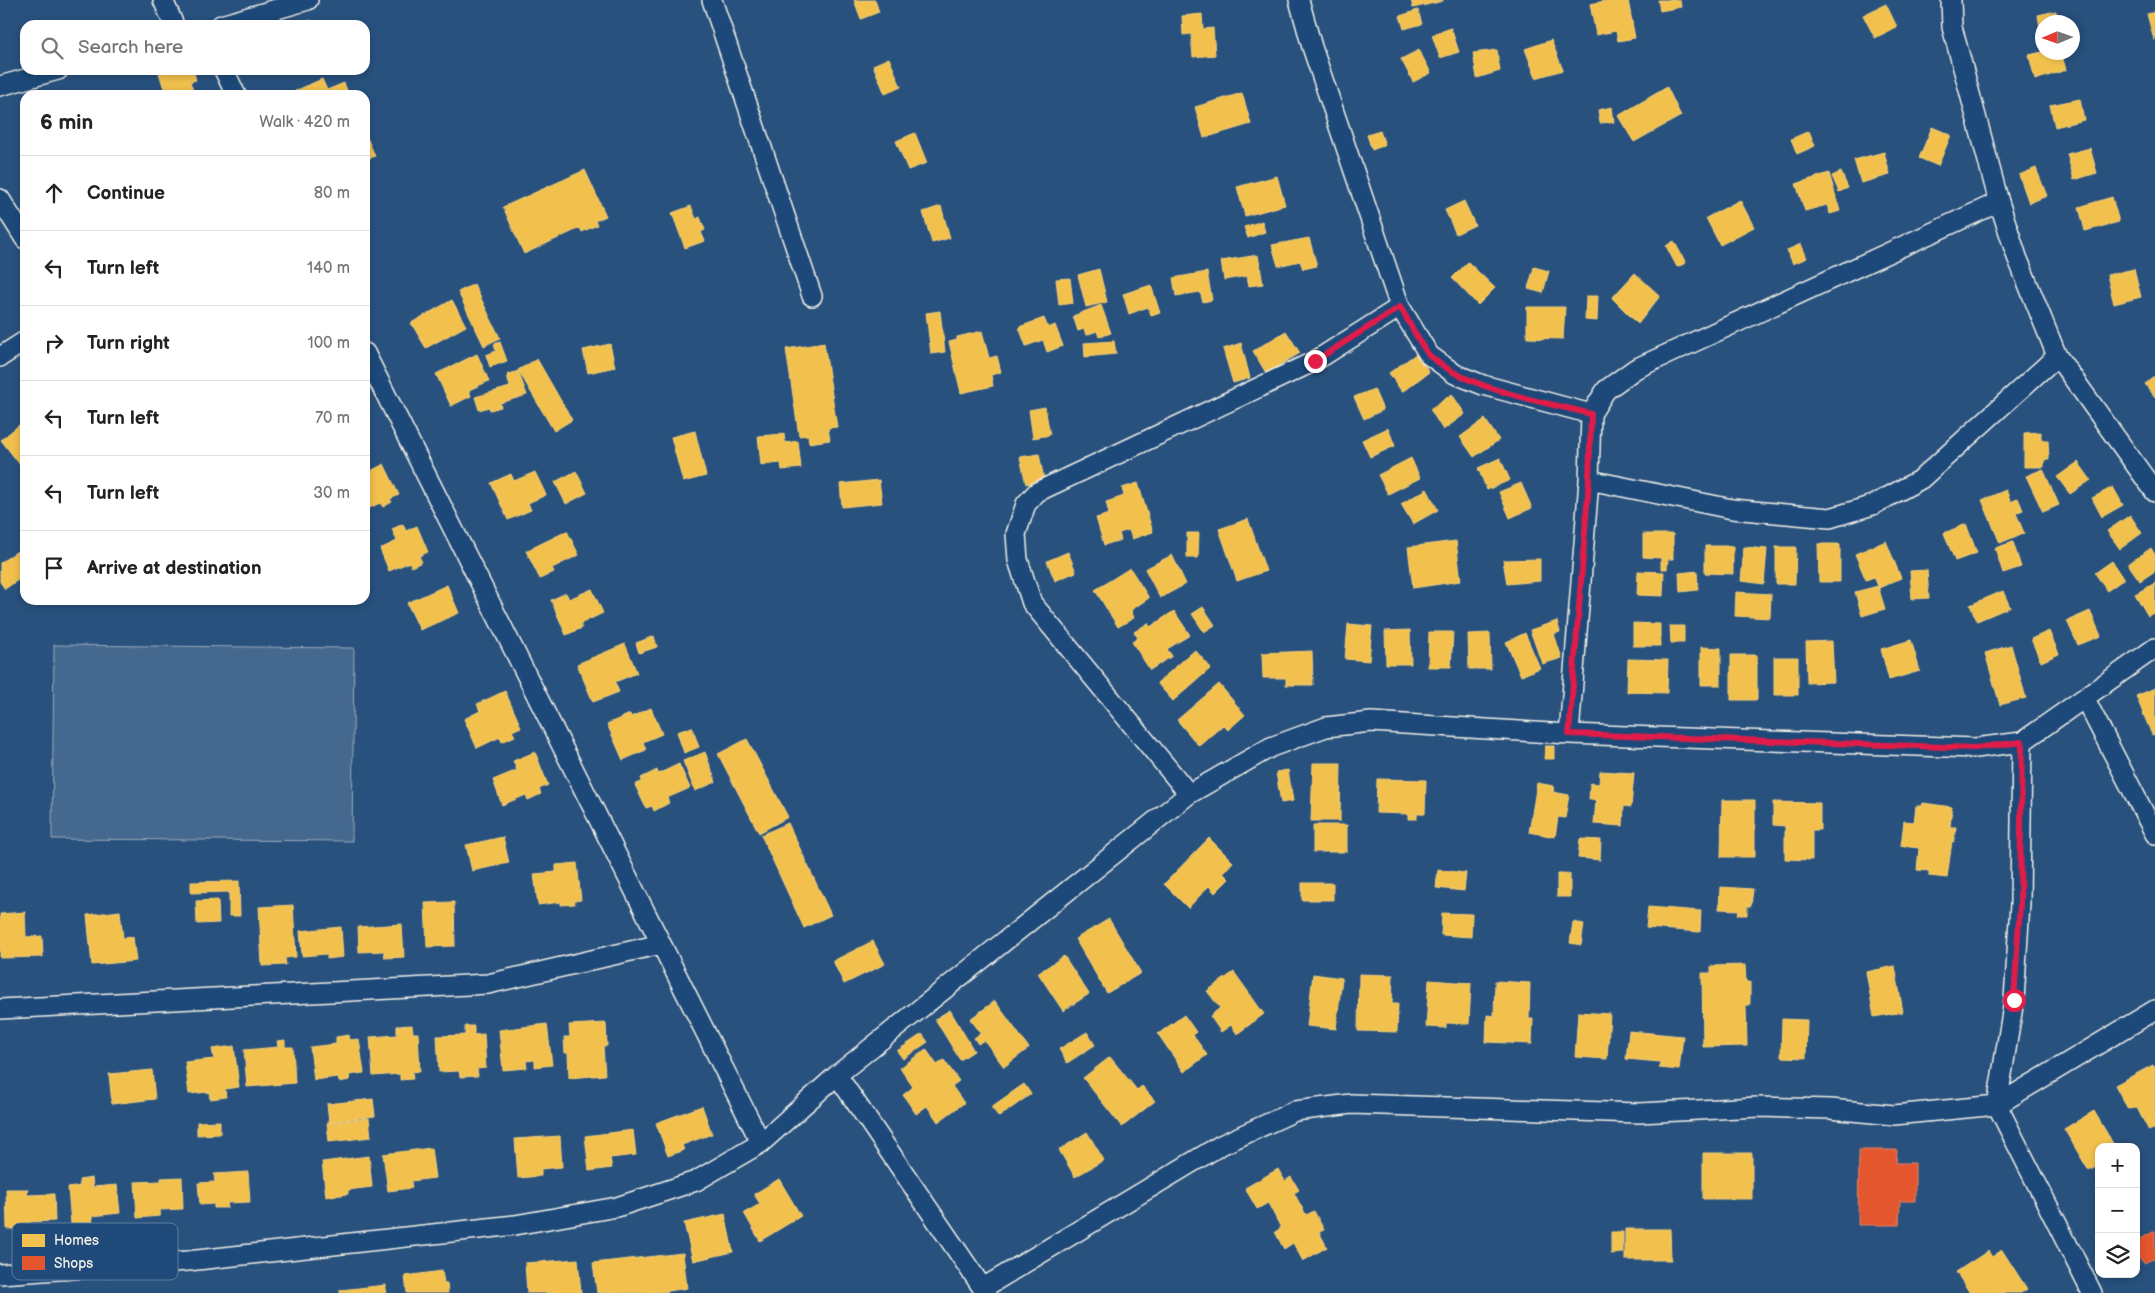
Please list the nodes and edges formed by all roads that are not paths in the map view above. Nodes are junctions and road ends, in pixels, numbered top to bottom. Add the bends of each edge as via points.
1 (163, 0) edge
2 (308, 0) edge
3 (712, 0) edge
4 (1299, 0) edge
5 (1951, 0) edge
6 (172, 20) edge
7 (238, 20) edge
8 (40, 75) edge
9 (226, 75) edge
10 (0, 86) edge
11 (234, 90) edge
12 (0, 199) edge
13 (1999, 202) junction
14 (20, 231) edge
15 (812, 296) dead end
16 (1400, 307) junction
17 (20, 344) edge
18 (2057, 356) junction
19 (0, 357) edge
20 (370, 363) edge
21 (1591, 414) junction
22 (1589, 480) junction
23 (2155, 492) edge
24 (2155, 648) edge
25 (2084, 699) junction
26 (1569, 734) junction
27 (2022, 742) junction
28 (1189, 794) junction
29 (2155, 834) edge
30 (661, 944) junction
31 (0, 1010) edge
32 (2155, 1010) edge
33 (837, 1075) junction
34 (1997, 1105) junction
35 (761, 1143) junction
36 (178, 1262) edge
37 (985, 1291) edge
38 (2092, 1293) edge

1 - 6 street
2 - 7 street
3 - 15 street
4 - 16 street
5 - 13 street via 1952,27
8 - 10 street
9 - 11 street
12 - 14 street
13 - 18 street via 2017,257
13 - 21 street via 1634,369 1606,390
16 - 21 street via 1429,355 1455,374 1483,385
16 - 28 street via 1315,361 1038,492 1026,504 1016,534 1017,551 1032,603
17 - 19 street
18 - 22 street via 1921,479 1873,505 1830,518 1732,510
18 - 23 street
20 - 30 street
21 - 22 street
22 - 26 street
24 - 25 street
25 - 27 street
25 - 29 street
26 - 27 street via 1975,748
26 - 28 street via 1371,722 1326,727 1271,747
27 - 34 street via 2020,904 2014,1000
28 - 33 street
30 - 31 street via 488,984
30 - 35 street
32 - 34 street
33 - 35 street
33 - 37 street
34 - 37 street via 1894,1115 1758,1107 1639,1113 1350,1104 1295,1111 1221,1145
34 - 38 street
35 - 36 street via 696,1181 617,1207 515,1225

